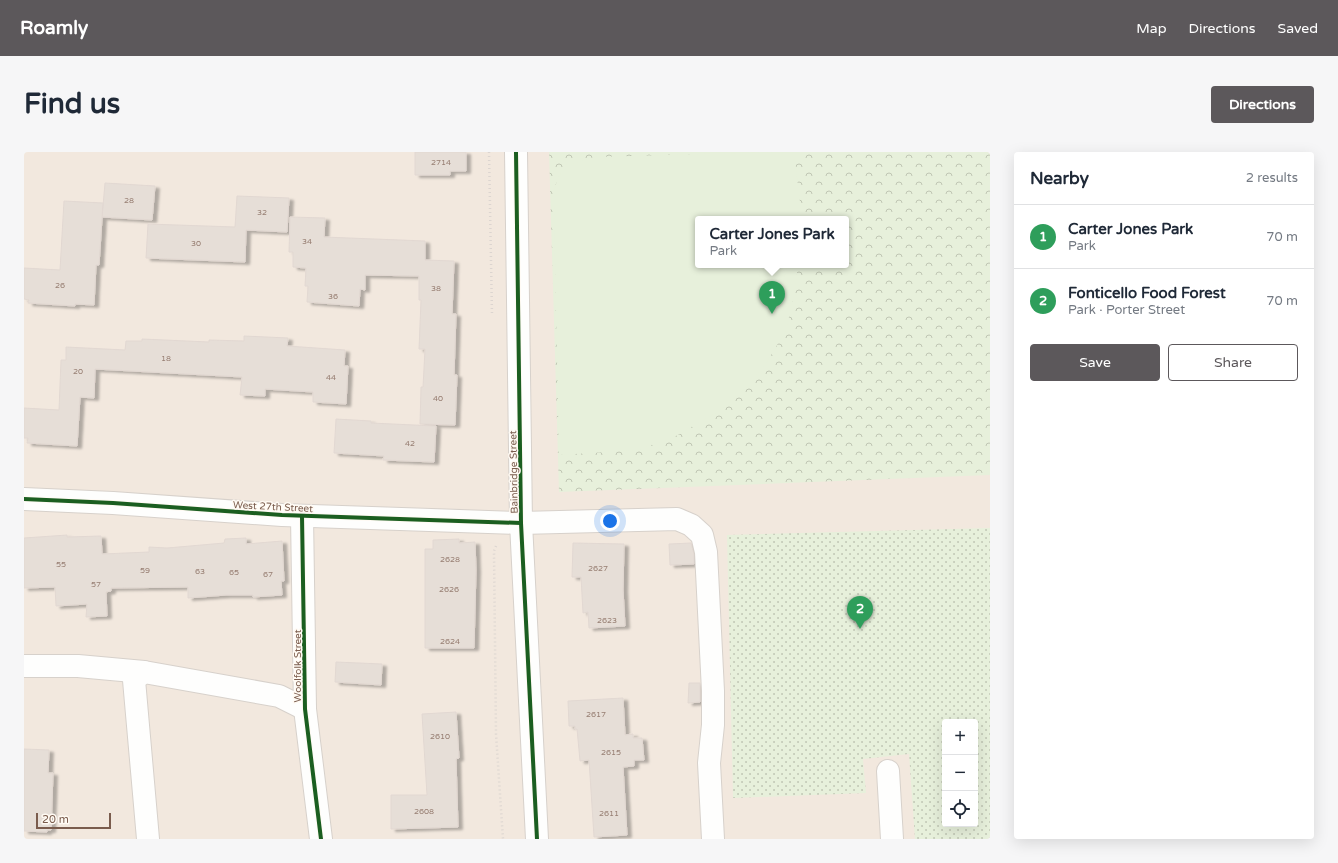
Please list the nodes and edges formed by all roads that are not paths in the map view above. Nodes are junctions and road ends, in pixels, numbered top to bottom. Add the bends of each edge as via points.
1 (516, 152) edge
2 (24, 500) edge
3 (302, 516) junction
4 (521, 523) junction
5 (24, 666) edge
6 (144, 672) junction
7 (305, 709) junction
8 (888, 771) dead end
9 (148, 839) edge
10 (321, 839) edge
11 (537, 839) edge
12 (713, 839) edge
13 (892, 839) edge

1 - 4 street, Bainbridge Street
2 - 3 street, West 27th Street via 113,503
3 - 4 street, West 27th Street
3 - 7 street, Woolfolk Street
4 - 11 street, Bainbridge Street
4 - 12 street, West 27th Street via 677,519 691,525 702,535 706,552 713,691 709,763
5 - 6 street via 78,666
6 - 7 street via 279,696
6 - 9 street via 134,680
7 - 10 street, Woolfolk Street
8 - 13 street

